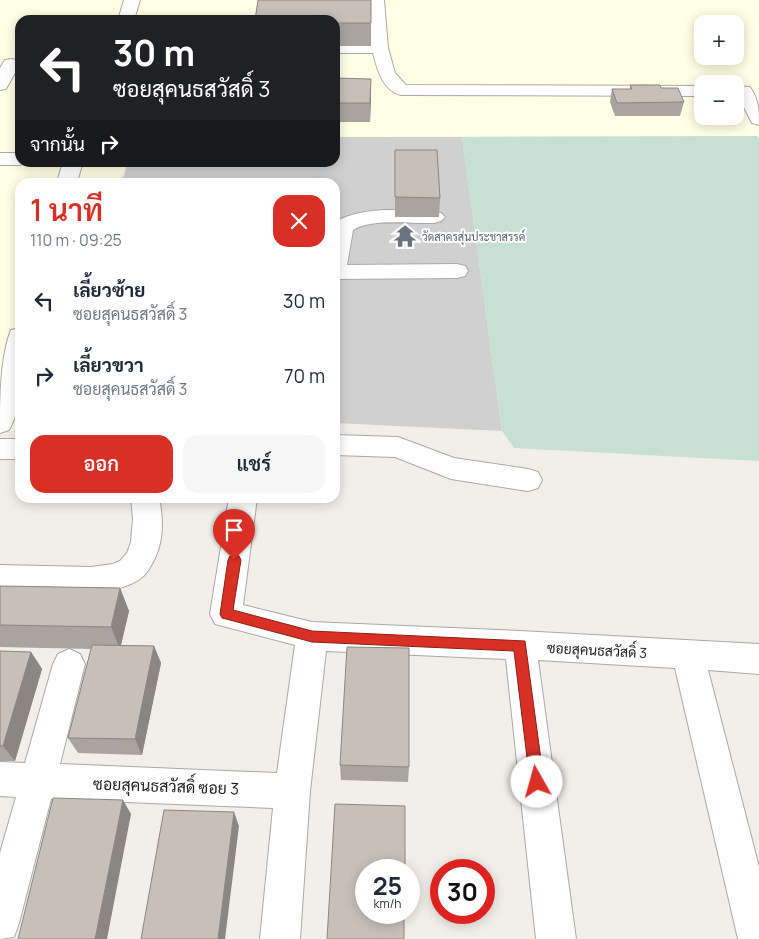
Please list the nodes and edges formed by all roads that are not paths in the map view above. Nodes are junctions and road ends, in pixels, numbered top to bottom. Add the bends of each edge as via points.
1 (132, 0) edge
2 (376, 0) edge
3 (128, 15) edge
4 (340, 48) edge
5 (380, 48) junction
6 (10, 63) edge
7 (0, 86) edge
8 (694, 90) edge
9 (746, 90) edge
10 (759, 118) edge
11 (0, 159) edge
12 (15, 159) edge
13 (434, 217) edge
14 (340, 242) edge
15 (457, 271) dead end
16 (340, 272) edge
17 (0, 335) edge
18 (15, 336) edge
19 (15, 358) edge
20 (0, 423) edge
21 (340, 445) edge
22 (15, 448) edge
23 (0, 449) edge
24 (528, 480) dead end
25 (146, 503) edge
26 (243, 503) edge
27 (0, 578) edge
28 (312, 636) junction
29 (520, 645) junction
30 (688, 655) junction
31 (759, 660) edge
32 (69, 664) dead end
33 (0, 779) edge
34 (39, 780) junction
35 (292, 791) junction
36 (0, 924) edge
37 (280, 939) edge
38 (556, 939) edge
39 (758, 939) edge

1 - 3 street
2 - 5 street
4 - 5 street
5 - 8 street via 386,74 401,90
6 - 7 street
9 - 10 street
11 - 12 street
13 - 14 street via 361,219 343,227
15 - 16 street
17 - 18 street
19 - 20 street
21 - 24 street via 398,447 451,468
22 - 23 street
25 - 27 street via 149,518 146,541 139,561 122,574 95,580
26 - 28 street, ซอยสุคนธสวัสดิ์ 3 via 226,614
28 - 29 street, ซอยสุคนธสวัสดิ์ 3
28 - 35 street
29 - 30 street, ซอยสุคนธสวัสดิ์ 3
29 - 38 street
30 - 31 street, ซอยสุคนธสวัสดิ์ 3
30 - 39 street
32 - 34 street
33 - 34 street, ซอยสุคนธสวัสดิ์ ซอย 3
34 - 35 street, ซอยสุคนธสวัสดิ์ ซอย 3
34 - 36 street
35 - 37 street

